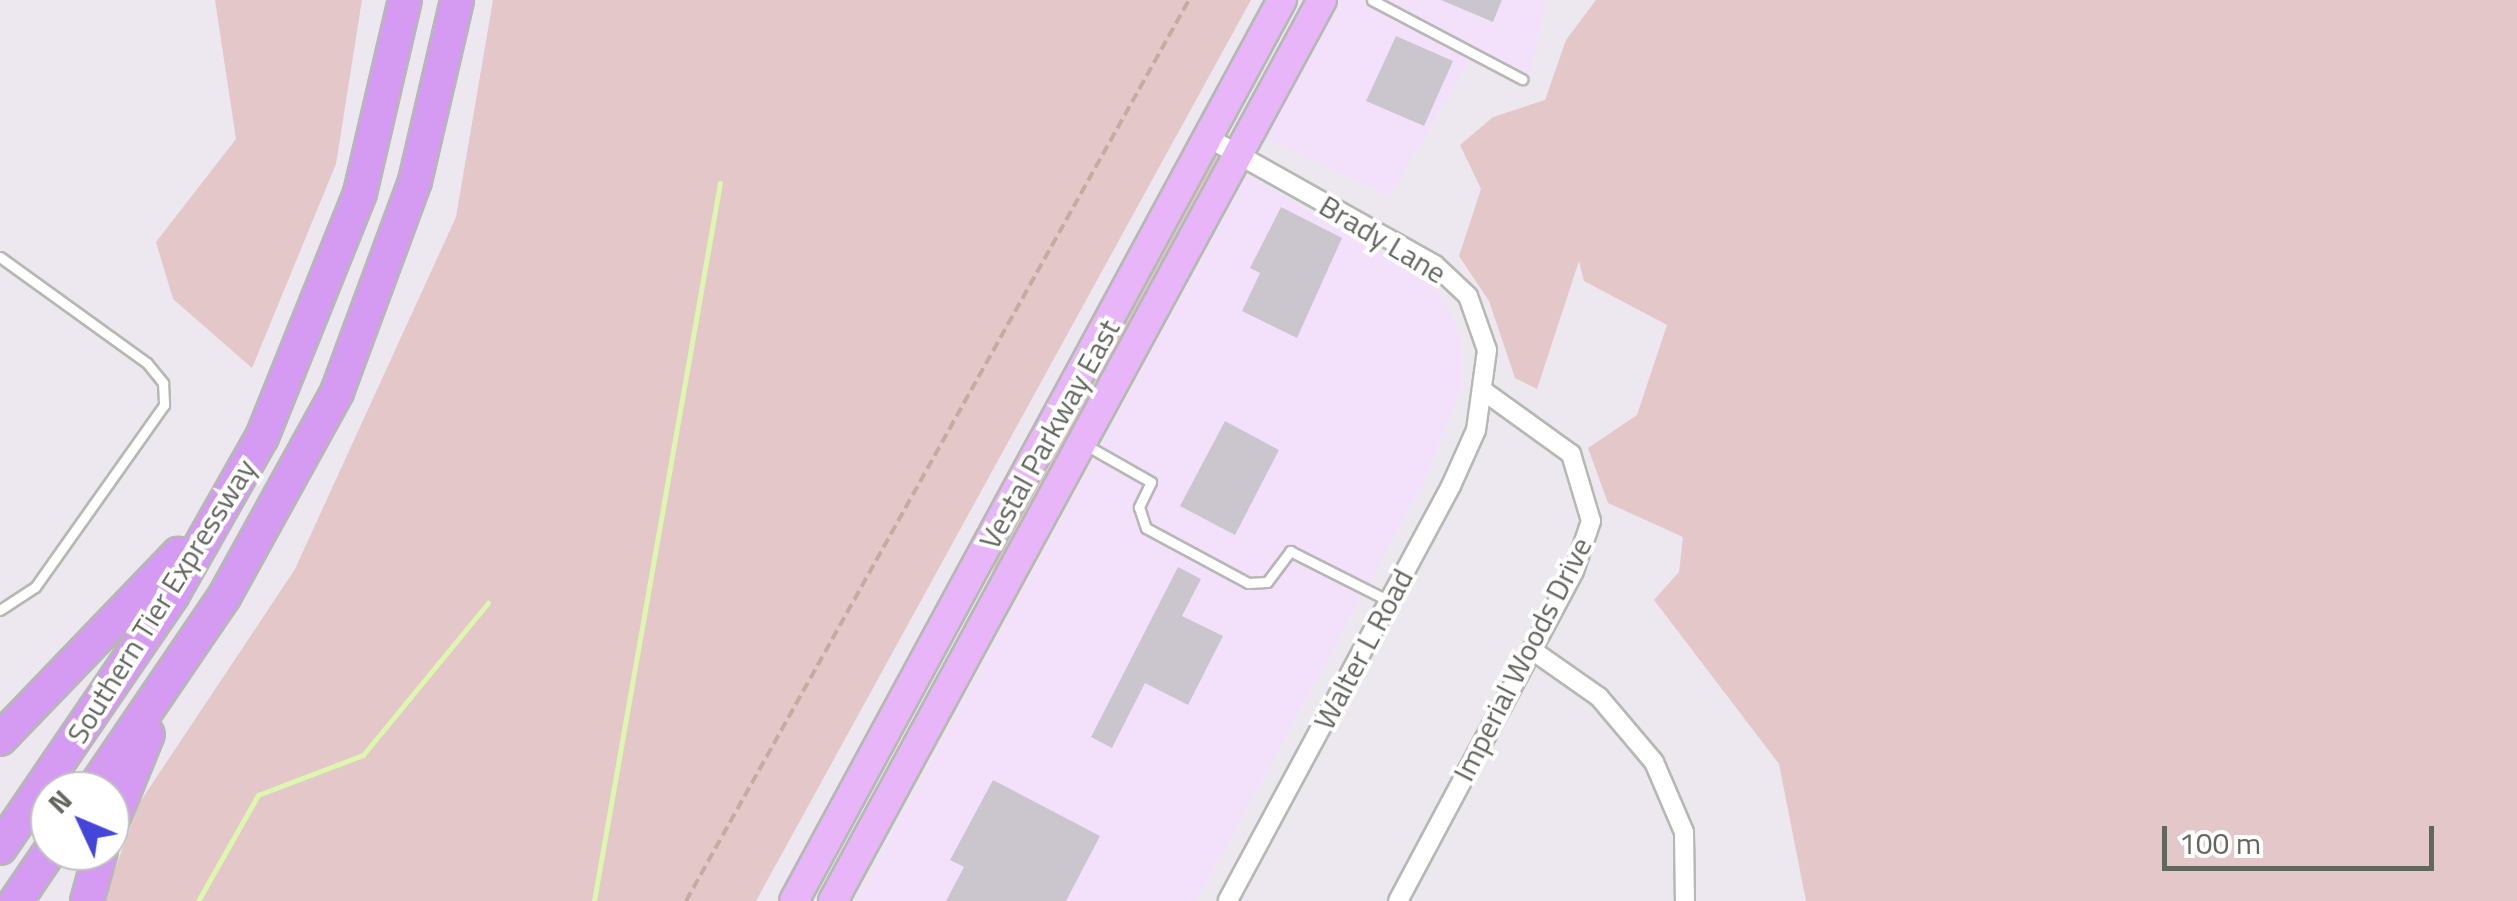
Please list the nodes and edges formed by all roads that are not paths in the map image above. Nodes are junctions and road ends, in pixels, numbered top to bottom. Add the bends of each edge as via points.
1 (406, 0) edge
2 (457, 0) edge
3 (1282, 0) edge
4 (1322, 0) edge
5 (1372, 0) edge
6 (1522, 80) dead end
7 (1206, 138) junction
8 (1240, 156) junction
9 (0, 256) edge
10 (1486, 392) junction
11 (262, 437) junction
12 (1081, 442) junction
13 (1388, 601) junction
14 (0, 610) edge
15 (1532, 650) junction
16 (171, 676) junction
17 (0, 739) edge
18 (106, 771) edge
19 (130, 777) edge
20 (0, 848) edge
21 (36, 871) edge
22 (96, 871) edge
23 (16, 901) edge
24 (88, 901) edge
25 (794, 901) edge
26 (833, 901) edge
27 (1228, 901) edge
28 (1398, 901) edge
29 (1685, 901) edge

1 - 11 highway, Southern Tier Expressway via 360,193
2 - 16 highway, Southern Tier Expressway via 415,182 337,392
3 - 7 main road, Vestal Parkway East
4 - 8 main road, Vestal Parkway East
5 - 6 lane
7 - 8 street, Brady Lane
7 - 25 main road, Vestal Parkway East
8 - 10 street, Brady Lane via 1454,280 1478,314
8 - 12 main road, Vestal Parkway East
9 - 14 lane via 147,364 163,383 164,405 35,587
10 - 13 street, Walter L Road via 1450,486
10 - 15 street, Imperial Woods Drive via 1571,454 1590,501 1574,571
11 - 17 highway via 104,641
11 - 20 highway, Southern Tier Expressway via 172,594
12 - 13 lane via 1151,482 1139,508 1146,528 1248,582 1268,582 1290,551
12 - 26 main road, Vestal Parkway East
13 - 27 street, Walter L Road
15 - 28 street, Imperial Woods Drive
15 - 29 street via 1599,697 1654,762 1684,832
16 - 18 highway, Southern Tier Expressway
16 - 19 highway
21 - 23 highway
22 - 24 highway

